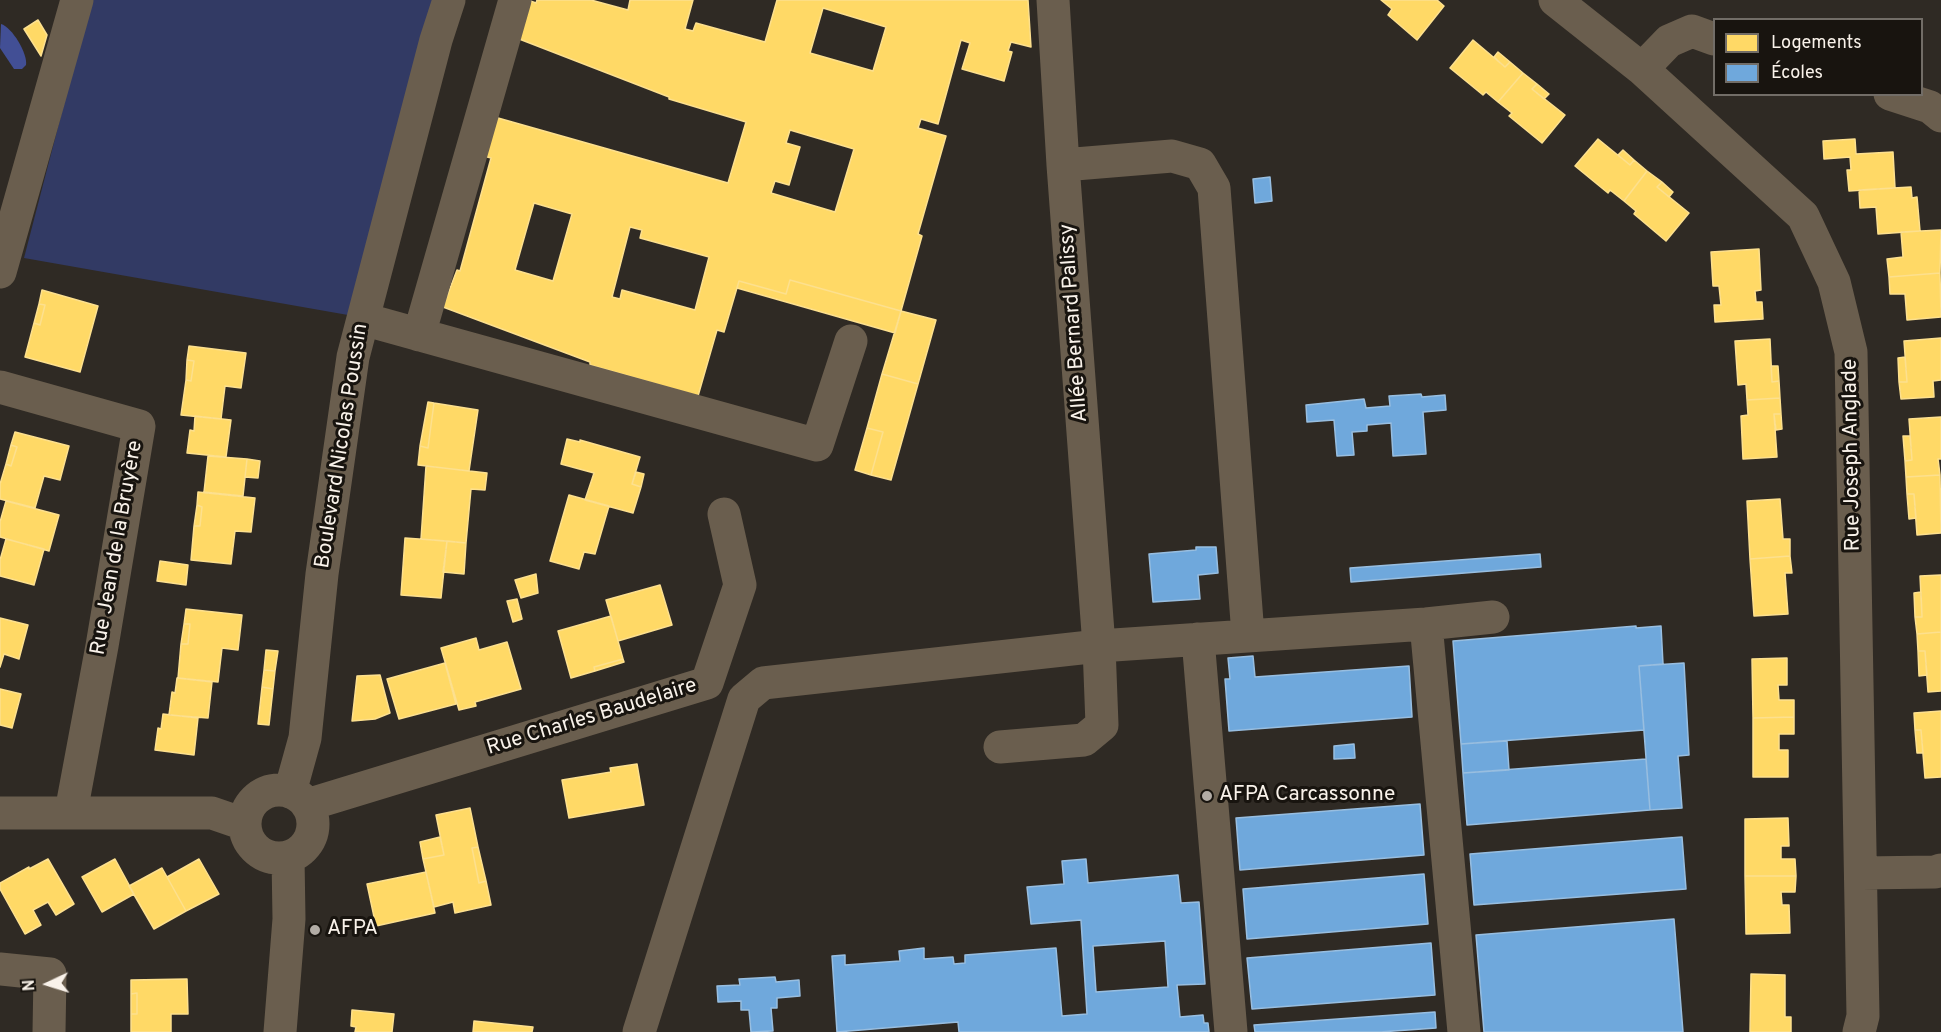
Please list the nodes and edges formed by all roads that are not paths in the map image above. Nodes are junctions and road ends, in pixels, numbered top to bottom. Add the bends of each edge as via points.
1 (77, 0) edge
2 (449, 0) edge
3 (515, 0) edge
4 (1053, 0) edge
5 (1555, 0) edge
6 (1713, 39) edge
7 (1642, 69) junction
8 (1896, 96) edge
9 (1941, 116) edge
10 (1063, 165) junction
11 (4, 240) edge
12 (0, 272) edge
13 (363, 319) junction
14 (419, 335) junction
15 (851, 341) dead end
16 (0, 387) edge
17 (724, 514) dead end
18 (1493, 617) dead end
19 (1426, 624) junction
20 (1248, 635) junction
21 (1198, 639) junction
22 (1099, 646) junction
23 (1000, 747) dead end
24 (298, 798) junction
25 (71, 812) junction
26 (0, 813) edge
27 (244, 824) junction
28 (288, 857) junction
29 (1941, 870) edge
30 (1862, 873) junction
31 (0, 969) edge
32 (49, 1032) edge
33 (280, 1032) edge
34 (639, 1032) edge
35 (1231, 1032) edge
36 (1464, 1032) edge
37 (1859, 1032) edge

1 - 11 street
2 - 13 street, Boulevard Nicolas Poussin
3 - 14 street
4 - 10 street, Allée Bernard Palissy
5 - 7 street, Rue Joseph Anglade
6 - 7 street via 1692,31 1669,41
7 - 30 street, Rue Joseph Anglade via 1803,216 1834,282 1851,352
8 - 9 street via 1930,107
10 - 20 street via 1172,156 1200,164 1214,188
10 - 22 street, Allée Bernard Palissy
11 - 12 street
13 - 14 street
13 - 24 street, Boulevard Nicolas Poussin via 353,357 323,563
14 - 15 street via 817,446
16 - 25 street, Rue Jean de la Bruyère via 139,426
17 - 24 street, Rue Charles Baudelaire via 740,585 707,683
18 - 19 street
19 - 20 street
19 - 36 street
20 - 21 street
21 - 22 street
21 - 35 street
22 - 23 street, Allée Bernard Palissy via 1102,725 1084,740
22 - 34 street via 763,683 744,699
24 - 27 street via 279,790 268,792 250,805
24 - 28 street via 312,815 313,826 305,846
25 - 26 street
25 - 27 street via 212,813
27 - 28 street via 246,835 258,852 277,859
28 - 33 street
29 - 30 street
30 - 37 street, Rue Joseph Anglade via 1863,1016
31 - 32 street via 50,974

